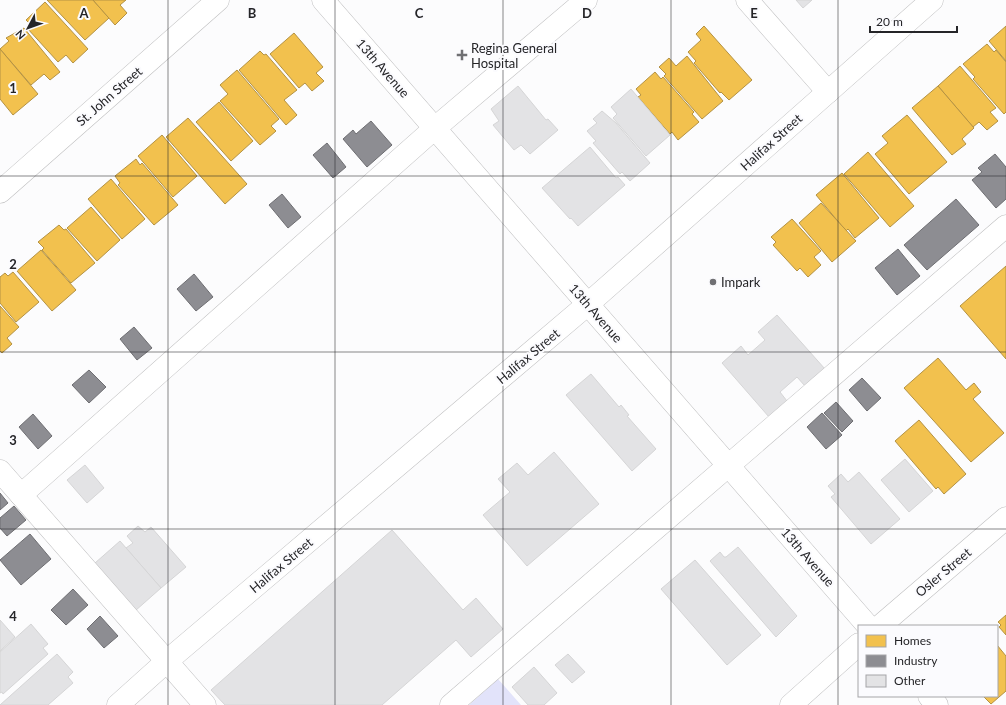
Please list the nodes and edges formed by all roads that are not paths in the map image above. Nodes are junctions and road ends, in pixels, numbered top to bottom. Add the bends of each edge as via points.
1 (218, 0) edge
2 (323, 0) edge
3 (586, 0) edge
4 (747, 0) edge
5 (932, 0) edge
6 (828, 92) junction
7 (436, 128) junction
8 (0, 192) edge
9 (1006, 226) edge
10 (588, 304) junction
11 (729, 466) junction
12 (0, 471) edge
13 (21, 495) junction
14 (1006, 518) edge
15 (867, 625) edge
16 (881, 625) edge
17 (858, 645) edge
18 (167, 661) junction
19 (930, 697) edge
20 (118, 705) edge
21 (205, 705) edge
22 (451, 705) edge
23 (790, 705) edge
24 (937, 705) edge

1 - 8 street, St. John Street
2 - 7 street, 13th Avenue
3 - 7 street
4 - 6 street
5 - 6 street, Halifax Street
6 - 10 street, Halifax Street
7 - 10 street, 13th Avenue
7 - 13 street
9 - 11 street
10 - 11 street, 13th Avenue
10 - 18 street, Halifax Street
11 - 15 street, 13th Avenue
11 - 22 street
12 - 13 street
13 - 18 street
14 - 16 street, Osler Street
17 - 23 street
18 - 20 street, Halifax Street
18 - 21 street
19 - 24 street

